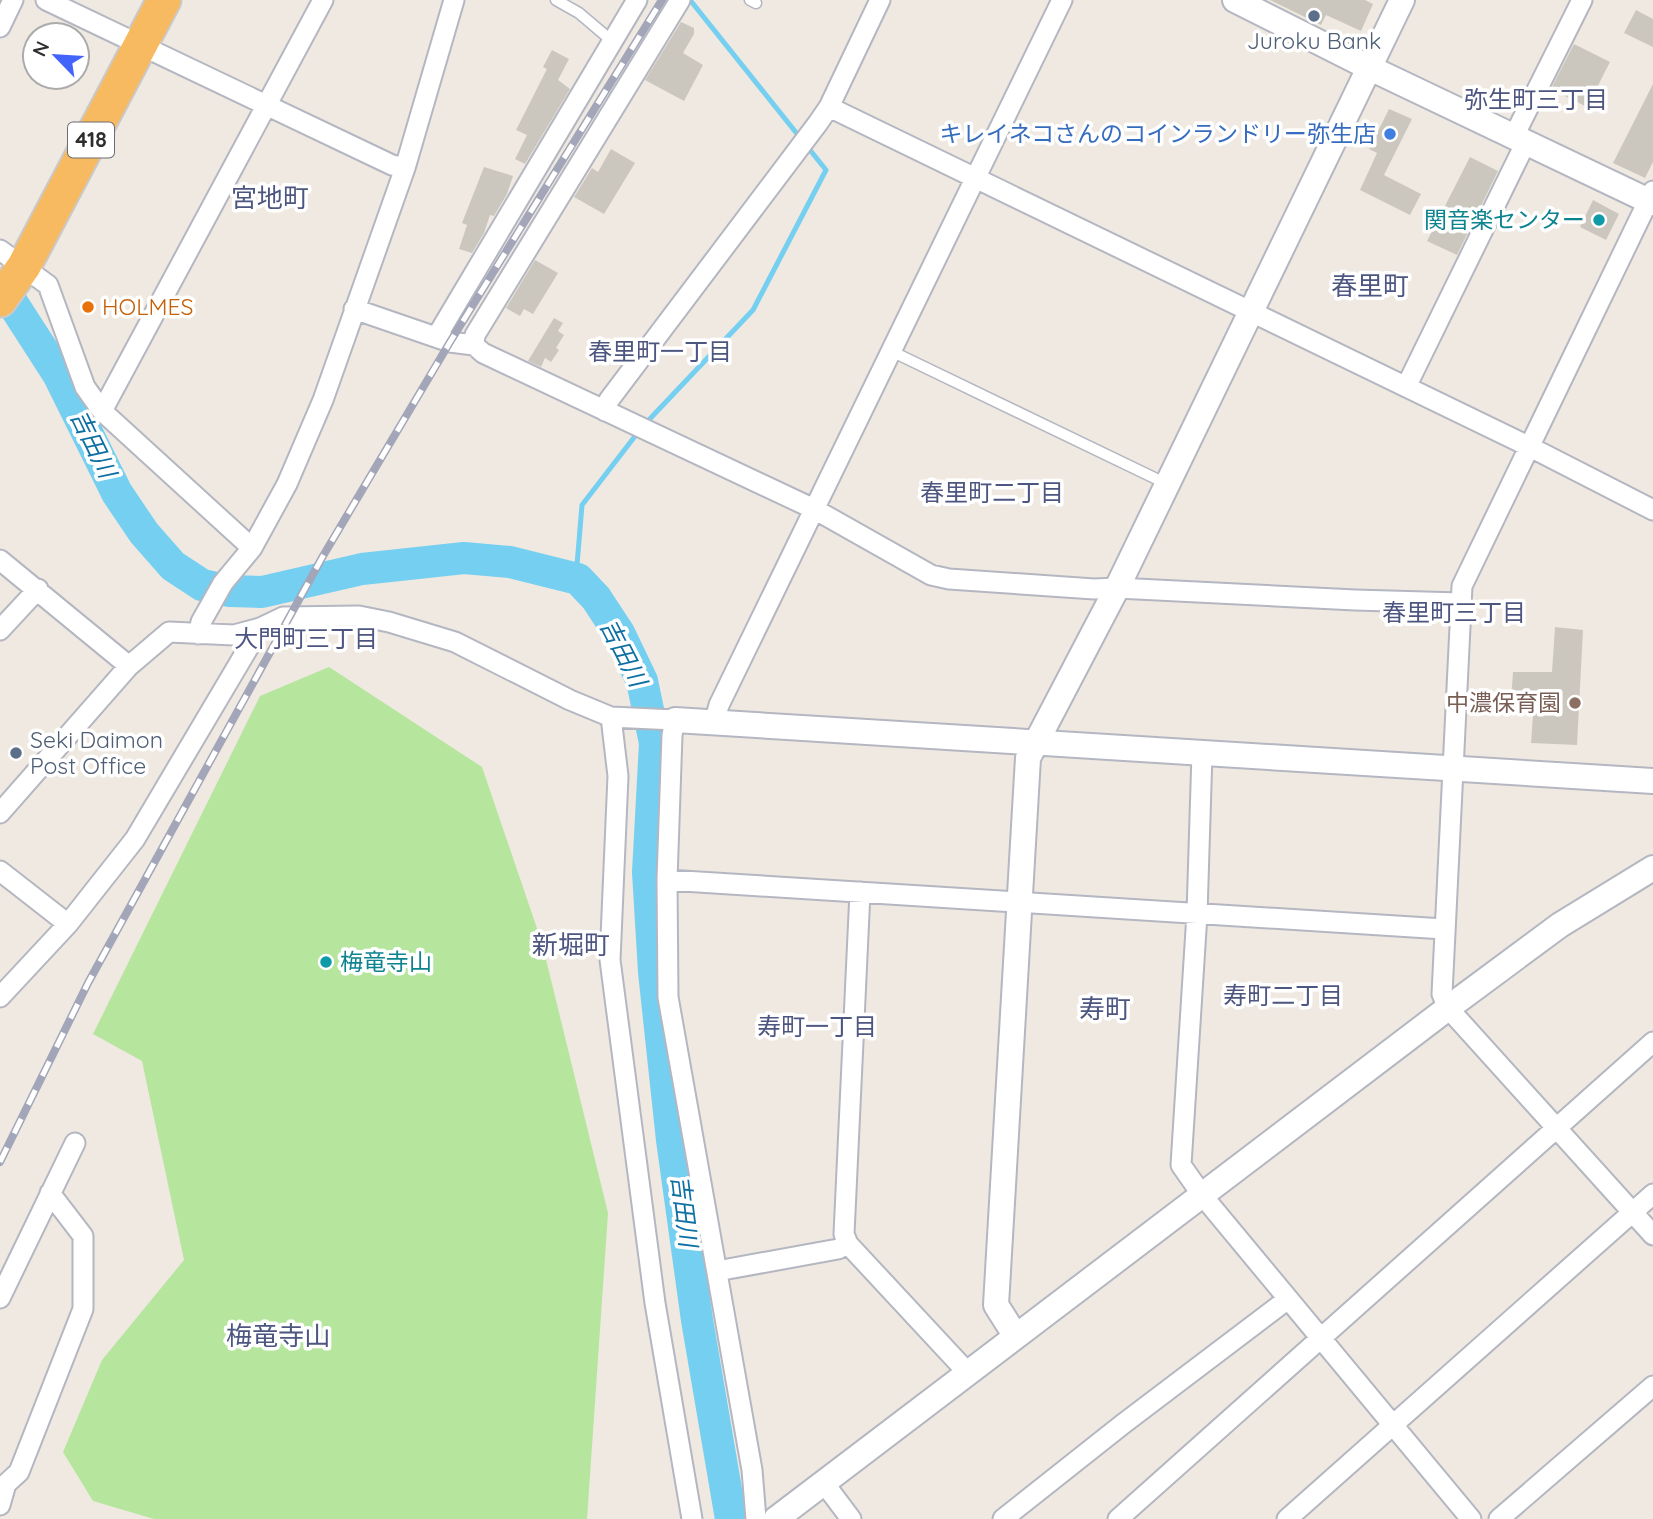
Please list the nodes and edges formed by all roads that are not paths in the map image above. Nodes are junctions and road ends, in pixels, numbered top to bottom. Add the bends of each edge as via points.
1 (13, 0) edge
2 (46, 0) edge
3 (164, 0) edge
4 (323, 0) edge
5 (454, 0) edge
6 (556, 0) edge
7 (637, 0) edge
8 (880, 0) edge
9 (1062, 0) edge
10 (1235, 0) edge
11 (1402, 0) edge
12 (1582, 0) edge
13 (680, 1) edge
14 (0, 27) edge
15 (612, 41) junction
16 (140, 46) junction
17 (1370, 68) junction
18 (267, 107) junction
19 (829, 107) junction
20 (1520, 139) junction
21 (405, 168) junction
22 (975, 178) junction
23 (1652, 198) edge
24 (8, 279) edge
25 (354, 309) junction
26 (1251, 312) junction
27 (437, 336) junction
28 (474, 345) junction
29 (891, 351) junction
30 (1406, 387) junction
31 (102, 411) junction
32 (605, 411) junction
33 (1528, 446) junction
34 (1167, 484) junction
35 (814, 509) junction
36 (1653, 510) edge
37 (252, 548) junction
38 (0, 560) edge
39 (1117, 588) junction
40 (38, 589) junction
41 (1460, 603) junction
42 (199, 628) junction
43 (260, 628) junction
44 (0, 631) edge
45 (129, 666) junction
46 (616, 717) junction
47 (667, 719) junction
48 (714, 723) junction
49 (1036, 743) junction
50 (1202, 753) junction
51 (1453, 767) junction
52 (1653, 781) edge
53 (0, 813) edge
54 (1653, 868) edge
55 (0, 871) edge
56 (667, 880) junction
57 (860, 892) junction
58 (1019, 903) junction
59 (1197, 914) junction
60 (68, 924) junction
61 (1444, 929) junction
62 (0, 997) edge
63 (1448, 1008) junction
64 (1653, 1042) edge
65 (1556, 1127) junction
66 (75, 1143) dead end
67 (50, 1193) junction
68 (1653, 1194) edge
69 (1202, 1195) junction
70 (1633, 1212) junction
71 (1653, 1235) edge
72 (848, 1244) junction
73 (717, 1270) junction
74 (0, 1298) edge
75 (1288, 1299) junction
76 (1015, 1335) junction
77 (1320, 1338) junction
78 (968, 1373) junction
79 (1653, 1386) edge
80 (1392, 1426) junction
81 (3, 1483) edge
82 (824, 1483) junction
83 (0, 1505) edge
84 (692, 1519) edge
85 (756, 1519) edge
86 (776, 1519) edge
87 (851, 1519) edge
88 (1003, 1519) edge
89 (1118, 1519) edge
90 (1287, 1519) edge
91 (1471, 1519) edge
92 (1499, 1519) edge

1 - 14 street
2 - 16 street
3 - 16 highway, 418
4 - 18 street
5 - 21 street
6 - 15 lane
7 - 15 street
8 - 19 street
9 - 22 street
10 - 17 street
11 - 17 street
12 - 20 street
13 - 28 street via 475,335
15 - 27 street
16 - 18 street
16 - 24 highway, 418
17 - 20 street
17 - 26 street
18 - 21 street
18 - 31 street
19 - 22 street
19 - 32 street
20 - 23 street
20 - 30 street
21 - 25 street
22 - 26 street
22 - 29 street
23 - 33 street
24 - 31 street via 48,285 85,387
25 - 27 street
25 - 37 street via 323,400 287,484
26 - 30 street
26 - 34 street
27 - 28 street
28 - 32 street
29 - 34 lane
29 - 35 street
30 - 33 street
31 - 37 street
32 - 35 street
33 - 36 street
33 - 41 street via 1462,586
34 - 39 street
35 - 39 street via 931,575
35 - 48 street
37 - 42 street via 223,583
38 - 40 street
39 - 41 street
39 - 49 street
40 - 44 street
40 - 45 street
41 - 51 street
42 - 43 street via 234,635
42 - 45 street via 169,632
43 - 46 street via 283,617 359,617 389,622 455,642 570,700
43 - 60 street via 135,839
45 - 53 street
46 - 47 street
46 - 84 street via 610,960 655,1303
47 - 48 street
47 - 56 street via 672,735
48 - 49 street
49 - 50 street
49 - 58 street via 1028,758
50 - 51 street
50 - 59 street
51 - 52 street
51 - 61 street
54 - 63 street via 1560,925
55 - 60 street
56 - 57 street
56 - 73 street via 668,998
57 - 58 street
57 - 72 street via 843,1213
58 - 59 street
58 - 76 street via 996,1305
59 - 61 street
59 - 69 street via 1181,1165
60 - 62 street
61 - 63 street via 1442,994
63 - 65 street
63 - 69 street
64 - 65 street
65 - 70 street
65 - 77 street
66 - 67 street
67 - 74 street
67 - 81 street via 83,1236 83,1309 19,1472
68 - 70 street
69 - 75 street
69 - 76 street
70 - 71 street
70 - 80 street
72 - 73 street
72 - 78 street
73 - 85 street via 752,1470
75 - 77 street
75 - 88 street
76 - 78 street
77 - 80 street
77 - 89 street
78 - 82 street
79 - 92 street
80 - 90 street
80 - 91 street
81 - 83 street
82 - 86 street
82 - 87 street

